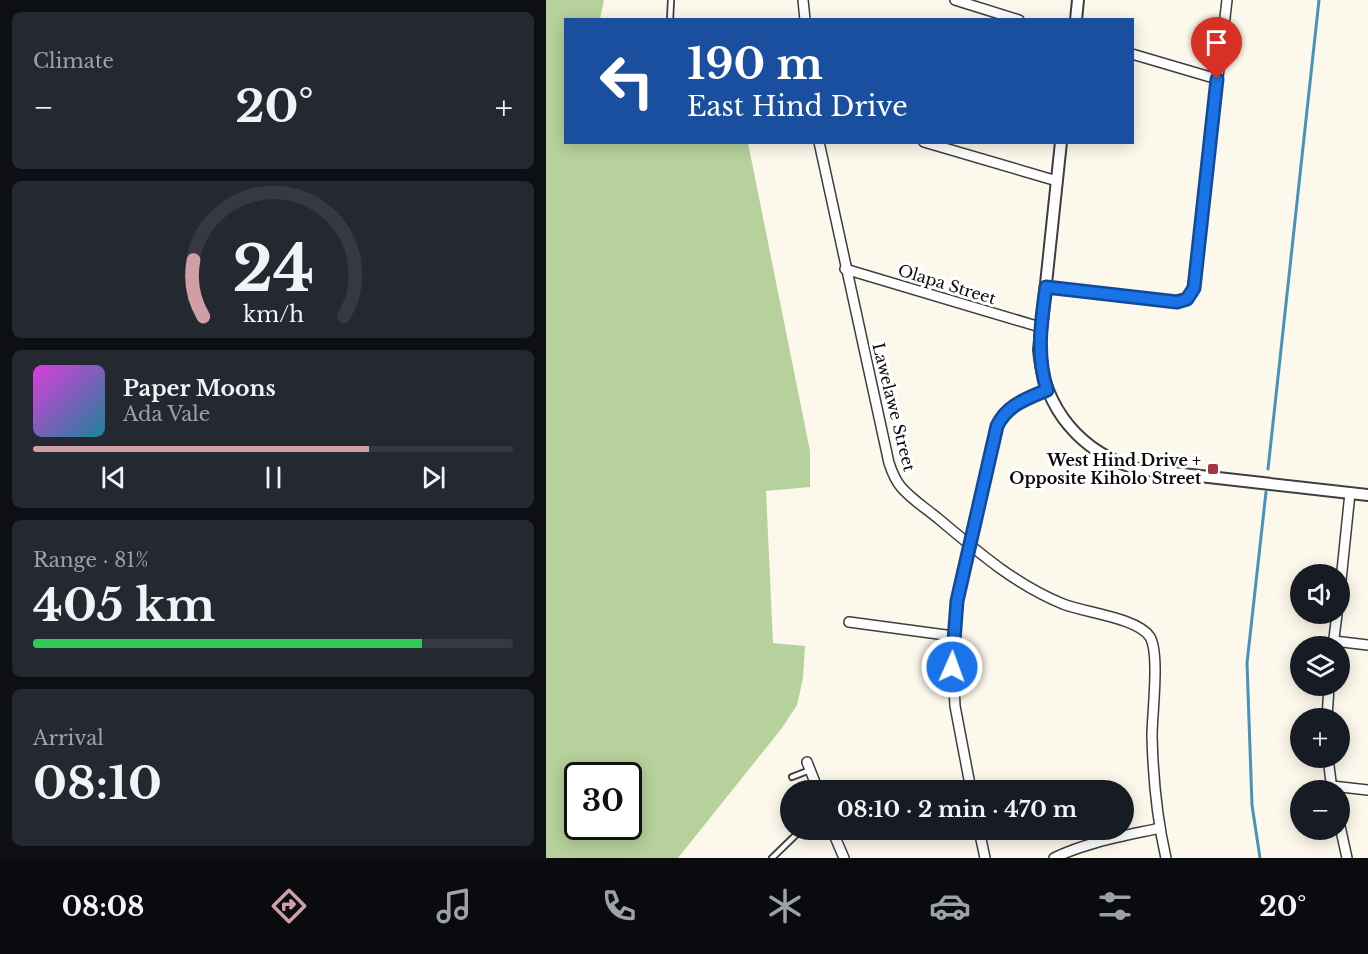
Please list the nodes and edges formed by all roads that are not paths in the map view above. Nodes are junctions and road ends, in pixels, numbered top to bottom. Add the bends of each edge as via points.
1 (671, 0) edge
2 (803, 0) edge
3 (955, 0) edge
4 (1078, 0) edge
5 (1227, 0) edge
6 (670, 18) edge
7 (805, 18) edge
8 (1013, 18) edge
9 (1076, 18) edge
10 (1134, 55) edge
11 (1217, 79) junction
12 (819, 144) edge
13 (931, 144) edge
14 (1061, 144) edge
15 (1057, 181) junction
16 (845, 268) junction
17 (1046, 287) junction
18 (1040, 327) junction
19 (1047, 390) junction
20 (1350, 493) junction
21 (1368, 495) edge
22 (970, 545) junction
23 (1343, 564) edge
24 (849, 622) dead end
25 (953, 636) junction
26 (1350, 644) edge
27 (1368, 645) edge
28 (809, 766) joint
29 (792, 777) dead end
30 (814, 780) edge
31 (969, 780) edge
32 (1350, 789) edge
33 (1368, 790) edge
34 (1160, 828) junction
35 (791, 840) edge
36 (836, 840) edge
37 (981, 840) edge
38 (1343, 840) edge
39 (772, 858) edge
40 (844, 858) edge
41 (985, 858) edge
42 (1054, 858) edge
43 (1166, 858) edge
44 (1347, 858) edge

1 - 6 lane
2 - 7 street
3 - 8 street
4 - 9 street
5 - 11 street
10 - 11 street
11 - 17 street via 1190,296 1177,302
12 - 16 street, Lawelawe Street
13 - 15 street
14 - 15 street
15 - 17 street
16 - 18 street, Olapa Street
16 - 22 street, Lawelawe Street via 894,476 907,493
17 - 18 street
18 - 19 street via 1041,364
19 - 20 street via 1077,436 1124,465
19 - 22 street via 1015,404 1000,419
20 - 21 street
20 - 23 street
22 - 25 street
22 - 34 street, Lawelawe Street via 1045,596 1084,611 1131,622 1150,638 1155,651 1153,759
24 - 25 street
25 - 31 street via 955,706
26 - 27 street
28 - 29 lane
28 - 30 street
32 - 33 street
34 - 42 street via 1102,841
34 - 43 street, Lawelawe Street
35 - 39 lane
36 - 40 street
37 - 41 street
38 - 44 street

